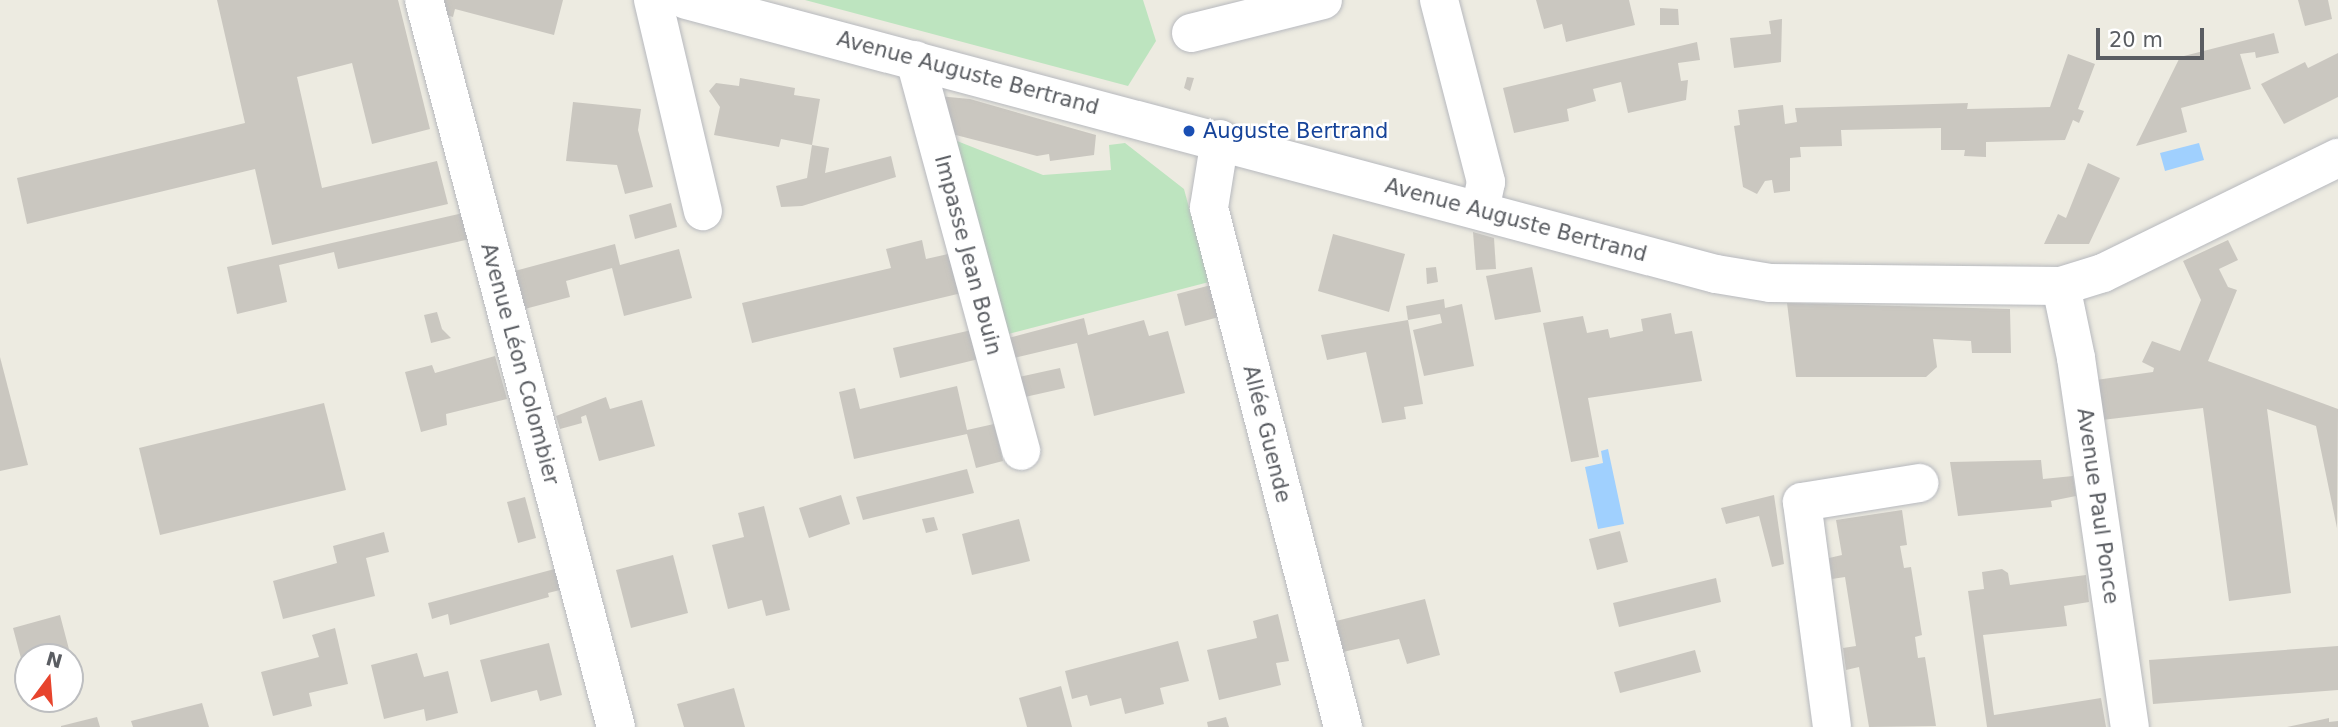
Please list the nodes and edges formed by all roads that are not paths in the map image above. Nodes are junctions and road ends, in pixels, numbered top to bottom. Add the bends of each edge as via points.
1 (424, 0) edge
2 (653, 0) edge
3 (686, 0) edge
4 (1324, 0) edge
5 (1439, 0) edge
6 (1191, 33) dead end
7 (915, 60) junction
8 (1220, 139) junction
9 (2338, 158) edge
10 (1480, 210) junction
11 (703, 211) dead end
12 (2061, 286) junction
13 (1021, 451) dead end
14 (1919, 483) dead end
15 (608, 725) edge
16 (1343, 727) edge
17 (1832, 727) edge
18 (2130, 727) edge

1 - 15 street, Avenue Léon Colombier
2 - 11 street
3 - 7 street, Avenue Auguste Bertrand
4 - 6 street
5 - 10 street via 1486,182
7 - 8 street, Avenue Auguste Bertrand
7 - 13 street, Impasse Jean Bouin
8 - 10 street, Avenue Auguste Bertrand
8 - 16 street, Allée Guende via 1209,208
9 - 12 street, Avenue Auguste Bertrand via 2103,273
10 - 12 street, Avenue Auguste Bertrand via 1716,274 1770,283
12 - 18 street, Avenue Paul Ponce via 2076,358
14 - 17 street via 1802,502

